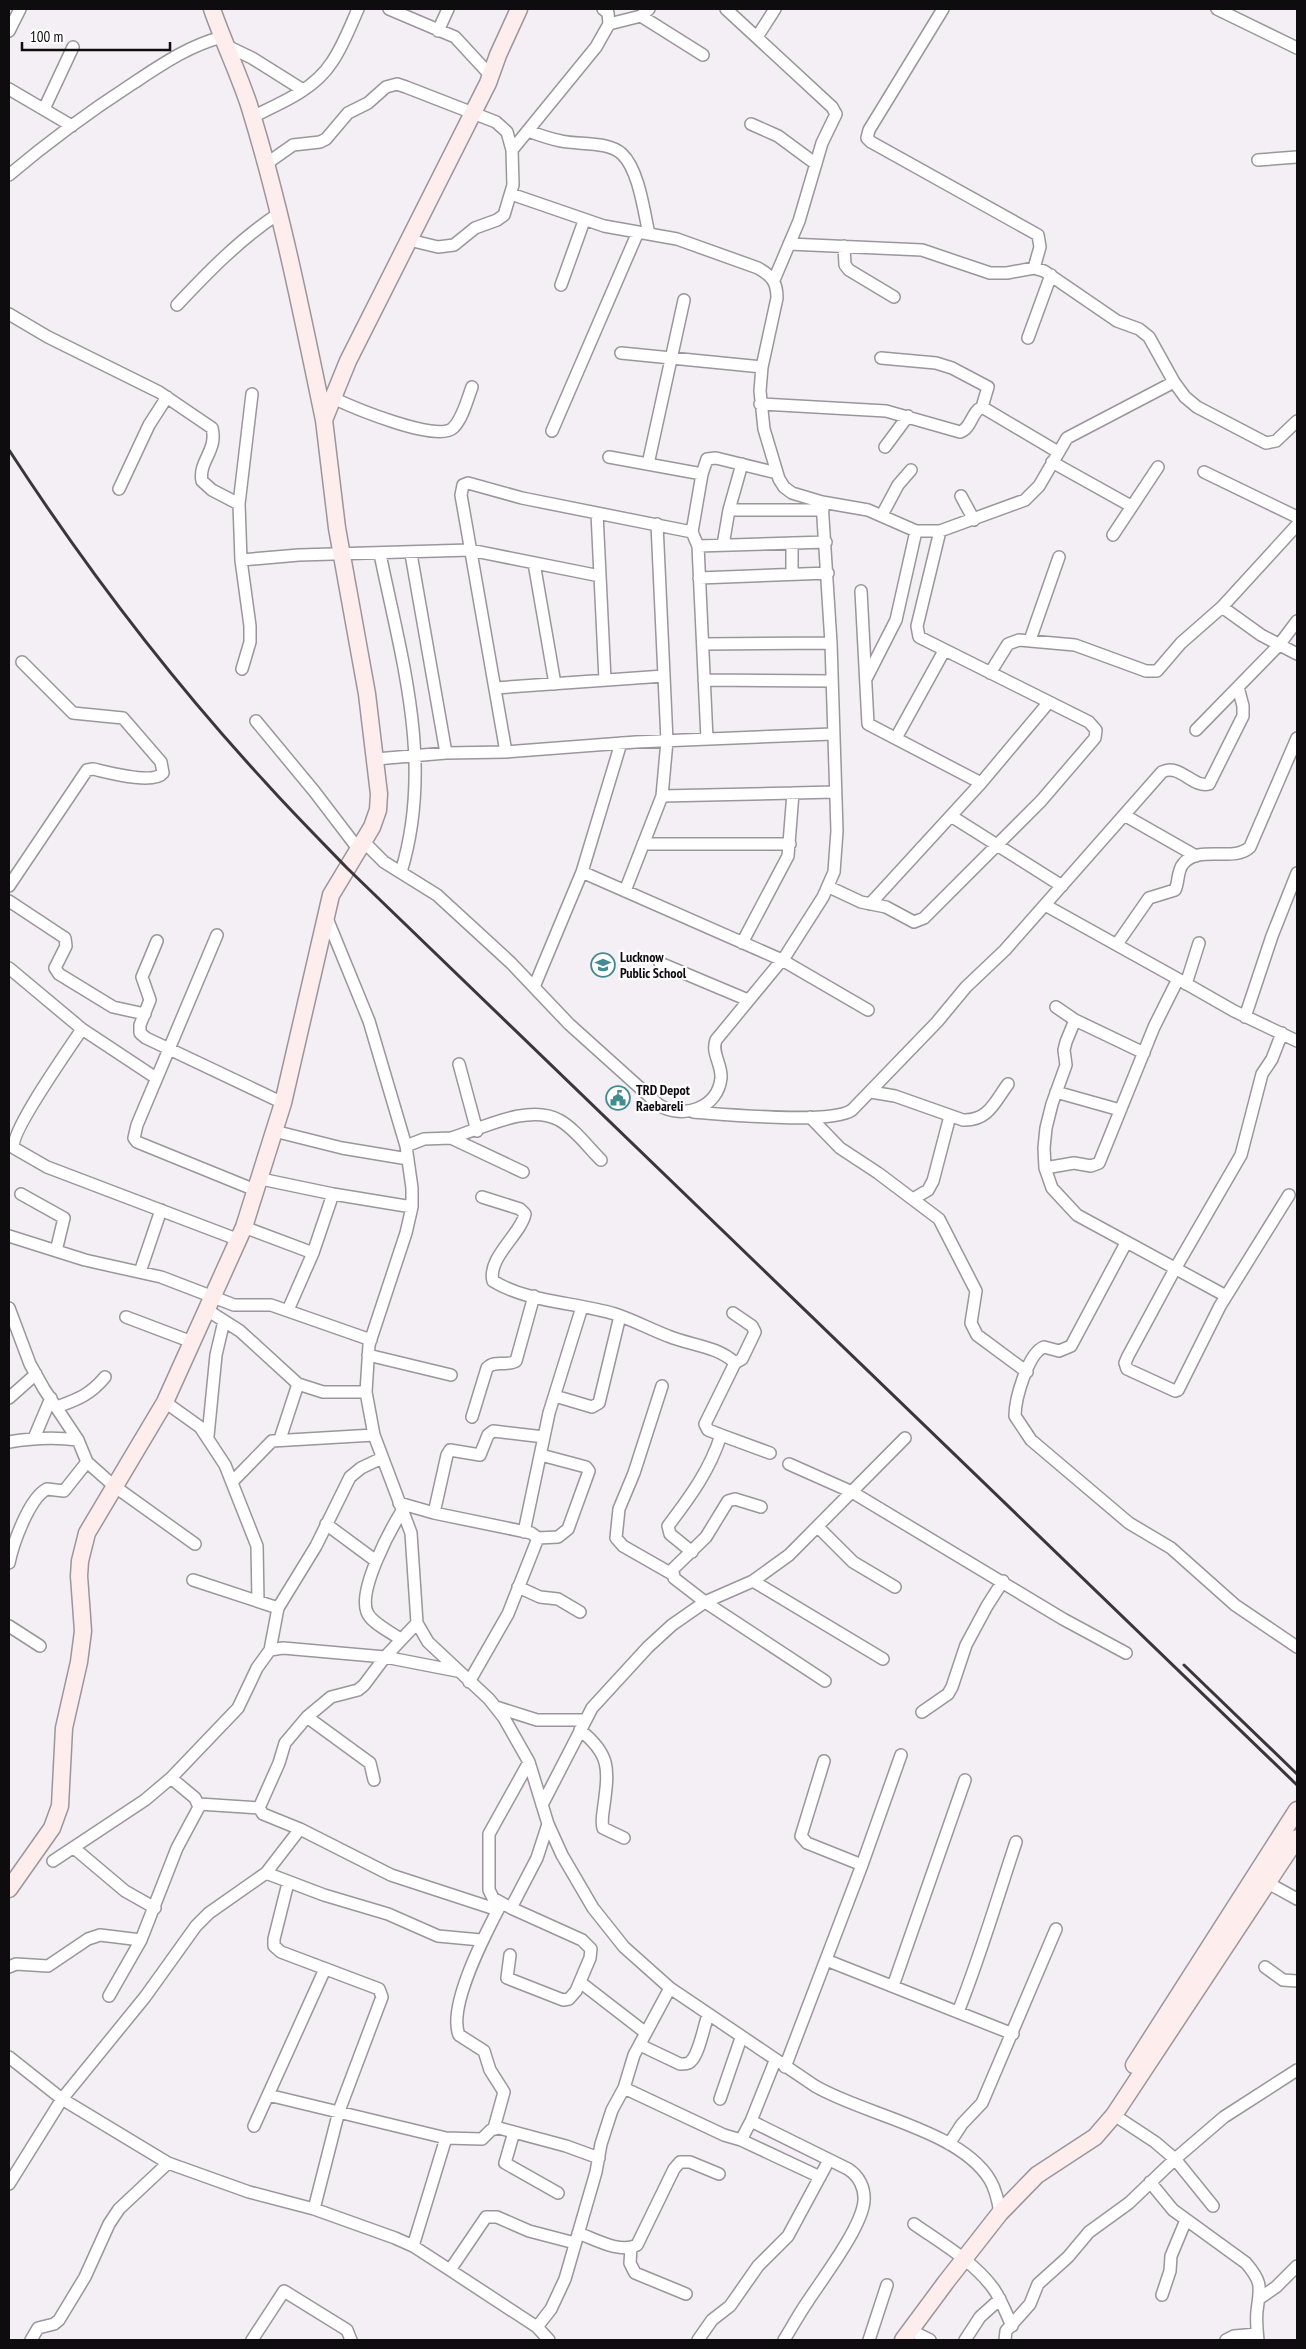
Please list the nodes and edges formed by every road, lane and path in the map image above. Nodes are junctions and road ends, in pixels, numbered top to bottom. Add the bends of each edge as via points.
1 (20, 9) edge
2 (213, 9) edge
3 (358, 9) edge
4 (389, 9) edge
5 (448, 9) edge
6 (519, 9) edge
7 (603, 9) edge
8 (726, 9) edge
9 (775, 9) edge
10 (943, 9) edge
11 (1217, 9) edge
12 (645, 12) edge
13 (609, 24) junction
14 (9, 31) edge
15 (438, 31) junction
16 (757, 37) junction
17 (224, 41) junction
18 (73, 47) dead end
19 (1297, 48) edge
20 (703, 56) dead end
21 (491, 76) junction
22 (9, 89) edge
23 (303, 90) junction
24 (44, 109) junction
25 (473, 114) junction
26 (252, 117) junction
27 (752, 124) dead end
28 (72, 126) junction
29 (528, 131) junction
30 (512, 150) junction
31 (1297, 157) edge
32 (1258, 160) dead end
33 (266, 164) junction
34 (816, 164) junction
35 (9, 175) edge
36 (511, 194) junction
37 (278, 214) junction
38 (584, 221) junction
39 (644, 233) junction
40 (409, 240) junction
41 (789, 244) junction
42 (844, 246) junction
43 (1034, 268) junction
44 (1051, 275) junction
45 (774, 280) junction
46 (561, 285) dead end
47 (894, 297) dead end
48 (684, 300) dead end
49 (176, 305) dead end
50 (9, 314) edge
51 (1028, 338) dead end
52 (621, 353) dead end
53 (881, 358) dead end
54 (671, 359) junction
55 (762, 367) junction
56 (1174, 382) junction
57 (472, 387) dead end
58 (252, 394) dead end
59 (167, 397) junction
60 (333, 398) junction
61 (760, 404) junction
62 (982, 407) junction
63 (908, 416) junction
64 (324, 420) junction
65 (1297, 421) edge
66 (552, 431) dead end
67 (885, 447) dead end
68 (609, 457) dead end
69 (1055, 457) junction
70 (648, 464) junction
71 (742, 464) junction
72 (1158, 467) dead end
73 (911, 470) dead end
74 (1204, 472) dead end
75 (777, 473) junction
76 (702, 474) junction
77 (119, 489) dead end
78 (961, 496) dead end
79 (240, 504) junction
80 (823, 506) junction
81 (1131, 506) junction
82 (729, 510) junction
83 (597, 514) junction
84 (882, 516) junction
85 (1297, 517) edge
86 (974, 520) junction
87 (657, 524) junction
88 (1297, 525) edge
89 (916, 531) junction
90 (940, 531) junction
91 (692, 532) junction
92 (1113, 535) dead end
93 (826, 542) junction
94 (792, 543) junction
95 (723, 545) junction
96 (698, 546) junction
97 (470, 550) junction
98 (380, 554) junction
99 (411, 554) junction
100 (342, 555) junction
101 (1059, 556) dead end
102 (241, 560) junction
103 (534, 563) junction
104 (828, 573) junction
105 (792, 574) junction
106 (600, 576) junction
107 (699, 578) junction
108 (861, 591) dead end
109 (1222, 607) junction
110 (1297, 621) edge
111 (1030, 640) junction
112 (831, 642) junction
113 (703, 644) junction
114 (1279, 645) junction
115 (944, 651) junction
116 (1297, 654) edge
117 (22, 662) dead end
118 (242, 669) dead end
119 (990, 673) junction
120 (664, 676) junction
121 (867, 677) junction
122 (604, 680) junction
123 (704, 680) junction
124 (832, 681) junction
125 (556, 684) junction
126 (1238, 687) junction
127 (495, 688) junction
128 (1050, 702) junction
129 (256, 721) dead end
130 (1196, 730) dead end
131 (832, 734) junction
132 (896, 738) junction
133 (1297, 738) edge
134 (707, 739) junction
135 (667, 741) junction
136 (621, 743) junction
137 (506, 752) junction
138 (446, 753) junction
139 (416, 755) junction
140 (376, 759) junction
141 (981, 782) junction
142 (835, 792) junction
143 (793, 793) junction
144 (662, 796) junction
145 (1124, 815) junction
146 (950, 816) junction
147 (643, 844) junction
148 (790, 844) junction
149 (362, 846) junction
150 (996, 846) junction
151 (1196, 856) junction
152 (401, 872) junction
153 (582, 872) junction
154 (1297, 874) edge
155 (9, 886) edge
156 (1062, 886) junction
157 (829, 887) junction
158 (625, 891) junction
159 (9, 902) edge
160 (870, 904) junction
161 (1046, 905) junction
162 (326, 915) junction
163 (217, 935) dead end
164 (158, 941) dead end
165 (742, 943) junction
166 (1199, 943) dead end
167 (1117, 944) junction
168 (782, 960) junction
169 (660, 963) dead end
170 (9, 968) edge
171 (1182, 981) junction
172 (534, 987) junction
173 (748, 1000) junction
174 (1056, 1007) dead end
175 (868, 1010) dead end
176 (145, 1014) junction
177 (1245, 1016) junction
178 (1076, 1020) junction
179 (82, 1029) junction
180 (1282, 1033) junction
181 (1297, 1041) edge
182 (171, 1048) junction
183 (1144, 1053) junction
184 (459, 1064) dead end
185 (156, 1078) junction
186 (1008, 1084) dead end
187 (871, 1092) junction
188 (1056, 1092) junction
189 (283, 1103) junction
190 (1120, 1110) junction
191 (691, 1112) junction
192 (950, 1116) junction
193 (810, 1117) junction
194 (477, 1130) junction
195 (274, 1131) junction
196 (451, 1138) junction
197 (406, 1146) junction
198 (408, 1159) junction
199 (600, 1160) dead end
200 (1045, 1168) junction
201 (523, 1172) dead end
202 (258, 1184) junction
203 (21, 1194) dead end
204 (333, 1194) junction
205 (1289, 1195) dead end
206 (482, 1197) dead end
207 (914, 1199) junction
208 (412, 1206) junction
209 (161, 1210) junction
210 (242, 1233) junction
211 (9, 1236) edge
212 (1126, 1242) junction
213 (56, 1251) junction
214 (314, 1252) junction
215 (1175, 1269) junction
216 (140, 1272) junction
217 (534, 1296) junction
218 (1226, 1296) junction
219 (209, 1304) junction
220 (582, 1307) junction
221 (9, 1308) edge
222 (288, 1310) junction
223 (732, 1313) dead end
224 (620, 1316) junction
225 (126, 1317) dead end
226 (224, 1321) junction
227 (371, 1340) junction
228 (192, 1342) junction
229 (368, 1354) junction
230 (735, 1363) junction
231 (1027, 1372) junction
232 (36, 1374) junction
233 (451, 1374) dead end
234 (105, 1377) dead end
235 (298, 1384) junction
236 (662, 1386) dead end
237 (366, 1392) junction
238 (555, 1396) junction
239 (9, 1398) edge
240 (54, 1402) junction
241 (165, 1402) junction
242 (472, 1417) dead end
243 (374, 1435) junction
244 (721, 1435) junction
245 (208, 1436) junction
246 (544, 1437) junction
247 (34, 1438) junction
248 (280, 1438) junction
249 (905, 1438) dead end
250 (78, 1440) junction
251 (9, 1442) edge
252 (770, 1453) dead end
253 (541, 1455) junction
254 (382, 1458) junction
255 (87, 1462) junction
256 (788, 1464) dead end
257 (233, 1481) junction
258 (114, 1486) junction
259 (852, 1492) junction
260 (401, 1507) junction
261 (761, 1507) dead end
262 (434, 1513) junction
263 (326, 1524) junction
264 (818, 1527) junction
265 (524, 1532) junction
266 (538, 1538) junction
267 (11, 1544) edge
268 (194, 1544) dead end
269 (692, 1552) junction
270 (376, 1560) junction
271 (9, 1562) edge
272 (672, 1574) junction
273 (193, 1580) dead end
274 (753, 1581) junction
275 (1003, 1581) junction
276 (518, 1587) junction
277 (896, 1587) dead end
278 (258, 1600) junction
279 (705, 1602) junction
280 (278, 1608) junction
281 (580, 1612) dead end
282 (416, 1623) junction
283 (9, 1626) edge
284 (400, 1639) junction
285 (40, 1646) dead end
286 (1297, 1647) edge
287 (270, 1650) junction
288 (1126, 1653) dead end
289 (385, 1657) junction
290 (884, 1659) dead end
291 (457, 1671) junction
292 (825, 1681) dead end
293 (469, 1682) junction
294 (496, 1707) junction
295 (922, 1712) dead end
296 (307, 1717) junction
297 (583, 1725) junction
298 (901, 1755) dead end
299 (529, 1762) junction
300 (824, 1762) dead end
301 (171, 1778) junction
302 (374, 1780) dead end
303 (965, 1780) dead end
304 (199, 1804) junction
305 (542, 1805) junction
306 (259, 1808) junction
307 (1297, 1810) edge
308 (548, 1824) junction
309 (300, 1829) junction
310 (624, 1838) dead end
311 (1297, 1838) edge
312 (1016, 1842) dead end
313 (74, 1848) junction
314 (53, 1861) dead end
315 (862, 1865) junction
316 (266, 1874) junction
317 (288, 1883) junction
318 (1268, 1883) junction
319 (9, 1889) edge
320 (1297, 1899) edge
321 (504, 1907) junction
322 (155, 1908) junction
323 (1056, 1928) dead end
324 (141, 1940) junction
325 (482, 1940) junction
326 (510, 1955) dead end
327 (826, 1960) junction
328 (9, 1967) edge
329 (1265, 1967) dead end
330 (325, 1969) junction
331 (1297, 1981) edge
332 (580, 1982) junction
333 (893, 1986) junction
334 (670, 1988) junction
335 (109, 1996) dead end
336 (958, 2012) junction
337 (708, 2015) junction
338 (646, 2033) junction
339 (1013, 2034) junction
340 (741, 2038) junction
341 (640, 2045) junction
342 (9, 2059) edge
343 (780, 2064) junction
344 (1297, 2070) edge
345 (624, 2088) junction
346 (268, 2095) junction
347 (62, 2099) junction
348 (720, 2099) dead end
349 (339, 2111) junction
350 (1114, 2115) junction
351 (751, 2121) junction
352 (254, 2126) dead end
353 (494, 2128) junction
354 (514, 2132) junction
355 (446, 2138) junction
356 (741, 2140) junction
357 (949, 2144) junction
358 (599, 2158) junction
359 (1175, 2159) junction
360 (829, 2160) junction
361 (168, 2163) junction
362 (719, 2174) dead end
363 (1037, 2175) junction
364 (820, 2177) junction
365 (1150, 2182) junction
366 (9, 2184) edge
367 (558, 2193) dead end
368 (1213, 2206) dead end
369 (314, 2209) junction
370 (1000, 2213) junction
371 (1186, 2220) junction
372 (914, 2224) dead end
373 (577, 2238) junction
374 (412, 2246) junction
375 (631, 2248) junction
376 (964, 2260) junction
377 (1297, 2266) edge
378 (450, 2270) junction
379 (888, 2285) dead end
380 (686, 2294) dead end
381 (1162, 2296) dead end
382 (1260, 2298) junction
383 (1000, 2299) junction
384 (1012, 2326) junction
385 (537, 2327) junction
386 (906, 2335) edge
387 (1257, 2337) edge
388 (31, 2340) edge
389 (252, 2340) edge
390 (352, 2340) edge
391 (549, 2340) edge
392 (698, 2340) edge
393 (784, 2340) edge
394 (869, 2340) edge
395 (930, 2340) edge
396 (965, 2340) edge
397 (1005, 2340) edge
398 (1226, 2340) edge

1 - 14 street
2 - 17 street
3 - 23 street via 332,62
4 - 15 street
5 - 15 street
6 - 21 street
7 - 13 street via 608,13
8 - 16 street
9 - 16 street
10 - 43 street via 869,130 868,140 1038,235 1040,247
11 - 19 street
12 - 13 street
12 - 20 street
13 - 29 street via 596,47
15 - 21 street via 460,41
16 - 34 street via 836,112
17 - 23 street
17 - 26 street
17 - 28 street via 202,42 176,54
18 - 24 street
21 - 25 street
22 - 24 street
23 - 26 street
24 - 28 street
25 - 30 street via 488,118 503,128
25 - 33 street via 391,84 368,103 348,113 326,139 293,145
25 - 40 street
26 - 33 street
27 - 34 street via 778,136
28 - 35 street
29 - 30 street
29 - 39 street via 563,142 600,146 620,153 631,167 636,182
30 - 36 street via 514,176
31 - 32 street
33 - 37 street
34 - 41 street
36 - 38 street
36 - 40 street via 500,218 480,225 454,245 438,247
37 - 49 street via 208,272
37 - 64 street
38 - 39 street
38 - 46 street
39 - 45 street via 703,248 758,268
39 - 66 street
40 - 60 street via 348,361
41 - 42 street
41 - 45 street
42 - 43 street via 922,250 990,273
42 - 47 street via 845,265 849,270
43 - 44 street
44 - 51 street
44 - 56 street via 1117,321 1139,329 1149,337
45 - 55 street via 776,311
48 - 54 street
50 - 59 street
52 - 54 street
53 - 62 street via 924,360 952,368 988,387
54 - 55 street
54 - 70 street
55 - 61 street
56 - 65 street via 1197,407 1260,442 1276,441
56 - 69 street via 1073,434
57 - 60 street via 459,420 446,433 402,424
58 - 79 street
59 - 77 street via 149,425
59 - 79 street via 212,428 214,444 203,468 202,481 212,490
60 - 64 street
61 - 63 street via 867,409
61 - 75 street
62 - 63 street via 978,408 966,430 960,432
62 - 69 street
63 - 67 street
64 - 100 street
68 - 70 street
69 - 81 street
69 - 86 street via 1038,486 1025,500
70 - 76 street
71 - 75 street
71 - 76 street via 709,458 704,463
71 - 82 street
72 - 81 street
73 - 84 street via 898,485
74 - 85 street
75 - 80 street via 784,487 792,493
76 - 91 street
78 - 86 street
79 - 102 street
80 - 82 street
80 - 84 street via 868,510
80 - 93 street
81 - 92 street
82 - 95 street
83 - 87 street
83 - 97 street via 468,483 463,485 461,495
83 - 106 street
84 - 89 street
86 - 90 street
87 - 91 street
87 - 120 street
88 - 109 street
89 - 90 street
89 - 121 street via 896,620
90 - 115 street via 917,630 919,638
91 - 96 street
93 - 94 street
93 - 104 street
94 - 95 street
94 - 105 street
95 - 96 street
96 - 107 street
97 - 99 street
97 - 103 street
97 - 127 street
98 - 99 street
98 - 100 street
98 - 139 street via 408,693
99 - 138 street
100 - 102 street
100 - 140 street
101 - 111 street
102 - 118 street via 250,626 250,642
103 - 106 street
103 - 125 street
104 - 105 street
104 - 112 street
105 - 107 street
106 - 122 street
107 - 113 street
108 - 121 street
109 - 111 street via 1188,636 1154,672 1076,645
109 - 114 street
110 - 114 street
111 - 119 street via 1008,644
112 - 113 street
112 - 124 street
113 - 123 street
114 - 116 street
114 - 126 street
115 - 119 street
115 - 132 street
117 - 155 street via 74,713 123,718 163,770 159,776 135,777 87,770
119 - 128 street
120 - 122 street
120 - 135 street
121 - 132 street via 868,724
122 - 125 street
123 - 124 street
123 - 134 street
124 - 131 street
125 - 127 street
126 - 130 street
126 - 145 street via 1243,716 1209,784 1202,784 1176,770 1167,770 1156,777
127 - 137 street
128 - 141 street
128 - 150 street via 1093,725 1095,738
129 - 149 street
131 - 134 street
131 - 142 street
132 - 141 street
133 - 151 street via 1250,847 1243,851
134 - 135 street
135 - 136 street
135 - 144 street
136 - 137 street
136 - 153 street
137 - 138 street
138 - 139 street
139 - 140 street
139 - 152 street via 414,815
140 - 149 street via 378,810
141 - 146 street
142 - 143 street
142 - 157 street via 837,857
143 - 144 street
143 - 148 street
144 - 147 street
145 - 151 street
145 - 156 street
146 - 150 street
146 - 160 street
147 - 148 street
147 - 158 street
148 - 165 street via 782,870
149 - 152 street
149 - 162 street via 336,884
150 - 156 street
150 - 160 street via 919,921 908,920 886,907
151 - 167 street via 1182,864 1175,890 1150,898
152 - 172 street via 437,895
153 - 158 street
153 - 172 street
154 - 177 street
156 - 161 street
157 - 160 street
157 - 168 street
158 - 165 street
159 - 176 street via 65,938 66,946 55,968 59,974 113,1007
161 - 167 street
161 - 187 street
162 - 189 street
162 - 197 street via 368,1021
163 - 182 street
164 - 176 street via 142,977 150,1000
165 - 168 street
166 - 171 street
167 - 171 street
168 - 173 street
168 - 175 street
169 - 173 street
170 - 179 street
171 - 177 street
171 - 183 street via 1154,1026
172 - 191 street via 569,1024 659,1106
173 - 191 street via 714,1044 721,1075 718,1088 701,1107
174 - 178 street
176 - 182 street via 140,1033
177 - 180 street
178 - 183 street
178 - 188 street via 1066,1042 1066,1064
179 - 185 street
179 - 209 street via 20,1128 14,1148 47,1166
180 - 181 street
180 - 215 street via 1272,1060 1262,1074 1241,1155
182 - 185 street
182 - 189 street
183 - 190 street
184 - 194 street
185 - 202 street via 134,1134 137,1142
186 - 192 street via 981,1118 963,1120
187 - 192 street via 894,1096
187 - 193 street via 846,1114
188 - 190 street
188 - 200 street via 1046,1128
189 - 195 street
190 - 200 street via 1099,1164 1074,1163
191 - 193 street
192 - 207 street via 933,1181 928,1190
193 - 207 street via 840,1148
194 - 196 street
194 - 199 street via 516,1117 547,1116 560,1121
195 - 198 street via 342,1148
195 - 202 street
196 - 197 street via 424,1139
196 - 201 street
197 - 198 street
198 - 208 street
200 - 212 street via 1052,1188 1077,1215
202 - 204 street
202 - 210 street
203 - 213 street via 64,1218
204 - 208 street
204 - 214 street
205 - 218 street
206 - 217 street via 524,1211 524,1219 504,1247 492,1278 508,1289
207 - 231 street via 939,1219 972,1281 976,1298 971,1323 973,1330
208 - 227 street
209 - 210 street
209 - 216 street
210 - 214 street
210 - 219 street
211 - 213 street
212 - 215 street
212 - 231 street via 1071,1346 1059,1351 1044,1346 1038,1349
213 - 216 street
214 - 222 street
215 - 218 street
215 - 218 street via 1128,1356 1125,1366 1131,1371 1178,1390
216 - 219 street via 180,1283
217 - 220 street
217 - 242 street via 518,1358 511,1364 493,1363 487,1368
219 - 222 street via 271,1305
219 - 226 street
219 - 228 street
220 - 224 street
220 - 238 street
221 - 232 street
222 - 227 street
223 - 230 street via 752,1326 755,1332 742,1359
224 - 230 street via 667,1336 700,1345
224 - 238 street via 599,1403 592,1407
225 - 228 street
226 - 235 street via 262,1350
226 - 245 street via 216,1355
227 - 229 street
228 - 241 street
229 - 233 street
229 - 237 street
230 - 244 street via 705,1424 708,1430
231 - 286 street via 1018,1392 1015,1416 1031,1440 1129,1523 1171,1548 1235,1605
232 - 239 street
232 - 240 street
234 - 240 street via 84,1396
235 - 237 street via 324,1392
235 - 248 street
236 - 272 street via 634,1473 618,1509 616,1538 623,1546
237 - 243 street
238 - 246 street
240 - 247 street
240 - 250 street
241 - 245 street
241 - 258 street
243 - 248 street
243 - 254 street
244 - 252 street
244 - 269 street via 703,1478 668,1526 670,1534
245 - 257 street
246 - 253 street
246 - 262 street via 493,1430 480,1455 450,1450
247 - 250 street
247 - 251 street
248 - 257 street via 265,1445
249 - 259 street
250 - 255 street
253 - 265 street
253 - 266 street via 586,1467 589,1472 568,1529 558,1537
254 - 260 street
254 - 263 street via 350,1477
255 - 258 street
255 - 267 street via 64,1492 44,1490
256 - 259 street
257 - 278 street via 257,1546
258 - 268 street
258 - 319 street via 87,1532 80,1561 83,1632 64,1728 60,1806 52,1828
259 - 264 street
259 - 275 street
260 - 262 street
260 - 270 street
260 - 282 street via 413,1548
261 - 269 street via 735,1499 728,1501 706,1537
262 - 265 street
263 - 270 street
263 - 280 street
264 - 274 street via 789,1555
264 - 277 street via 853,1562
265 - 266 street
266 - 276 street
267 - 271 street
269 - 272 street via 673,1569
270 - 284 street via 367,1613
272 - 279 street
273 - 278 street
274 - 279 street
274 - 290 street
275 - 288 street
275 - 295 street via 969,1639 948,1694
276 - 281 street via 540,1597 558,1599
276 - 293 street via 508,1614
278 - 280 street
279 - 292 street
279 - 297 street via 648,1647 592,1708
280 - 287 street
282 - 284 street
282 - 291 street via 428,1642
283 - 285 street
284 - 289 street
287 - 289 street via 284,1648
287 - 301 street via 257,1668 238,1708
289 - 291 street
289 - 296 street via 358,1690 331,1697
291 - 293 street
293 - 294 street
294 - 297 street via 537,1720
294 - 299 street via 520,1742
296 - 302 street via 370,1763
296 - 306 street via 285,1743
297 - 305 street
297 - 310 street via 604,1757 603,1828
298 - 315 street
299 - 305 street
299 - 321 street via 489,1834 489,1890
300 - 315 street via 801,1836 807,1842
301 - 304 street
301 - 313 street via 145,1800
303 - 333 street
304 - 306 street
304 - 322 street via 177,1848
305 - 308 street
306 - 309 street via 263,1814
307 - 363 street via 1107,2106
308 - 321 street via 537,1858
308 - 334 street via 562,1856 593,1908 624,1947
309 - 316 street
309 - 321 street via 391,1875
311 - 318 street
312 - 336 street via 977,1966
313 - 314 street
313 - 322 street via 125,1891
315 - 327 street
316 - 317 street
316 - 347 street via 202,1919 145,1997
317 - 325 street via 388,1914 438,1936
317 - 330 street via 274,1946 281,1952
318 - 320 street
318 - 350 street
321 - 325 street
321 - 332 street via 590,1946 591,1953
322 - 324 street
323 - 339 street
324 - 328 street via 100,1934 48,1966 16,1964
324 - 335 street
325 - 353 street via 458,2008 456,2029 459,2035 484,2051 490,2070 504,2092
326 - 332 street via 508,1978 557,1999 569,1999
327 - 333 street
327 - 343 street
329 - 331 street via 1283,1980
330 - 346 street
330 - 349 street via 379,1989 382,1997
332 - 338 street
333 - 336 street
334 - 337 street
334 - 338 street
336 - 339 street
337 - 340 street
337 - 341 street via 691,2062 680,2064
338 - 341 street
339 - 357 street via 982,2103
340 - 343 street
340 - 348 street
341 - 345 street
342 - 347 street
343 - 351 street
343 - 357 street via 840,2099
344 - 359 street via 1224,2117
345 - 356 street
345 - 358 street via 612,2110
346 - 349 street
346 - 352 street
347 - 361 street
347 - 366 street
349 - 355 street
349 - 369 street
350 - 359 street
350 - 363 street via 1095,2137
351 - 356 street
351 - 360 street
353 - 354 street
353 - 355 street via 482,2139
354 - 358 street
354 - 367 street via 505,2163
355 - 374 street
356 - 364 street
357 - 370 street via 970,2158 989,2178
358 - 373 street
359 - 365 street
359 - 368 street
360 - 364 street
360 - 393 street via 848,2169 860,2180 863,2207 833,2266
361 - 369 street via 249,2192
361 - 388 street via 119,2209 59,2320 38,2328
362 - 375 street via 690,2162 680,2162 637,2245
363 - 370 street
364 - 392 street via 788,2236 758,2266 730,2306 712,2320
365 - 371 street via 1166,2204
365 - 384 street via 1129,2203 1090,2232 1044,2277 1030,2304
369 - 374 street
370 - 376 street
371 - 381 street via 1171,2256
371 - 382 street via 1246,2263 1259,2282
372 - 376 street
373 - 375 street
373 - 378 street via 529,2232 497,2217 486,2217
373 - 385 street via 557,2297
374 - 378 street
375 - 380 street via 630,2263 635,2272
376 - 383 street
376 - 386 street
377 - 382 street
378 - 385 street
379 - 394 street
382 - 387 street
383 - 384 street
383 - 396 street via 980,2317
384 - 397 street via 1005,2334
385 - 391 street
386 - 395 street
387 - 398 street via 1234,2336
389 - 390 street via 284,2291 347,2330

